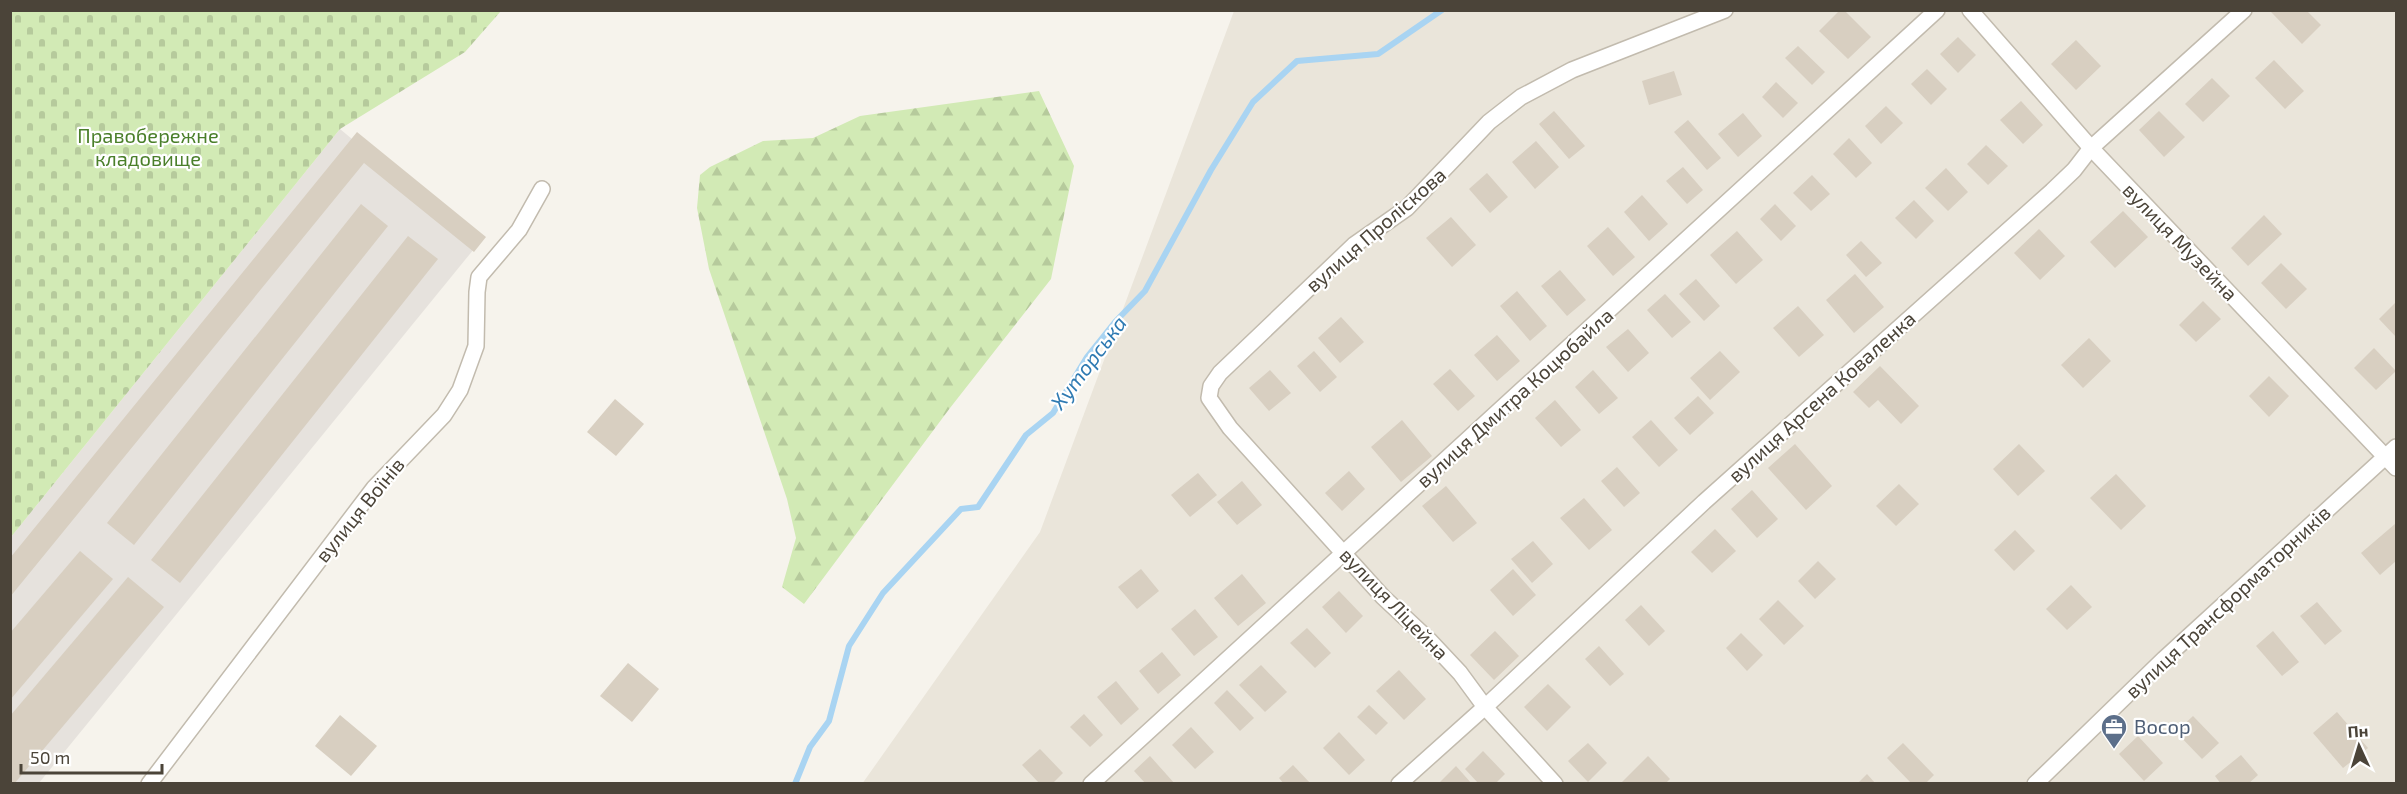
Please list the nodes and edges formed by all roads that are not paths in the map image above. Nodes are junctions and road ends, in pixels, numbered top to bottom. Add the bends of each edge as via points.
1 (1725, 10) edge
2 (1937, 10) edge
3 (1970, 10) edge
4 (2244, 10) edge
5 (2091, 148) junction
6 (542, 189) dead end
7 (1230, 428) joint
8 (2393, 457) edge
9 (1345, 553) junction
10 (1485, 707) junction
11 (149, 783) edge
12 (1091, 783) edge
13 (1399, 783) edge
14 (1555, 783) edge
15 (2035, 783) edge

1 - 7 street, вулиця Проліскова via 1572,70 1521,97 1489,122 1407,208 1354,245 1220,373 1211,386 1209,398
2 - 9 street, вулиця Дмитра Коцюбайла
3 - 5 street, вулиця Музейна
4 - 5 street, вулиця Арсена Коваленка
5 - 8 street, вулиця Музейна
5 - 10 street, вулиця Арсена Коваленка via 2052,191 1704,502
6 - 11 street, вулиця Воїнів via 519,230 480,277 476,346 470,369 444,415 374,488
7 - 9 street, вулиця Ліцейна
8 - 15 street, вулиця Трансформаторників via 2164,659
9 - 10 street, вулиця Ліцейна via 1383,597 1460,673
9 - 12 street, вулиця Дмитра Коцюбайла
10 - 13 street, вулиця Арсена Коваленка
10 - 14 street, вулиця Ліцейна

